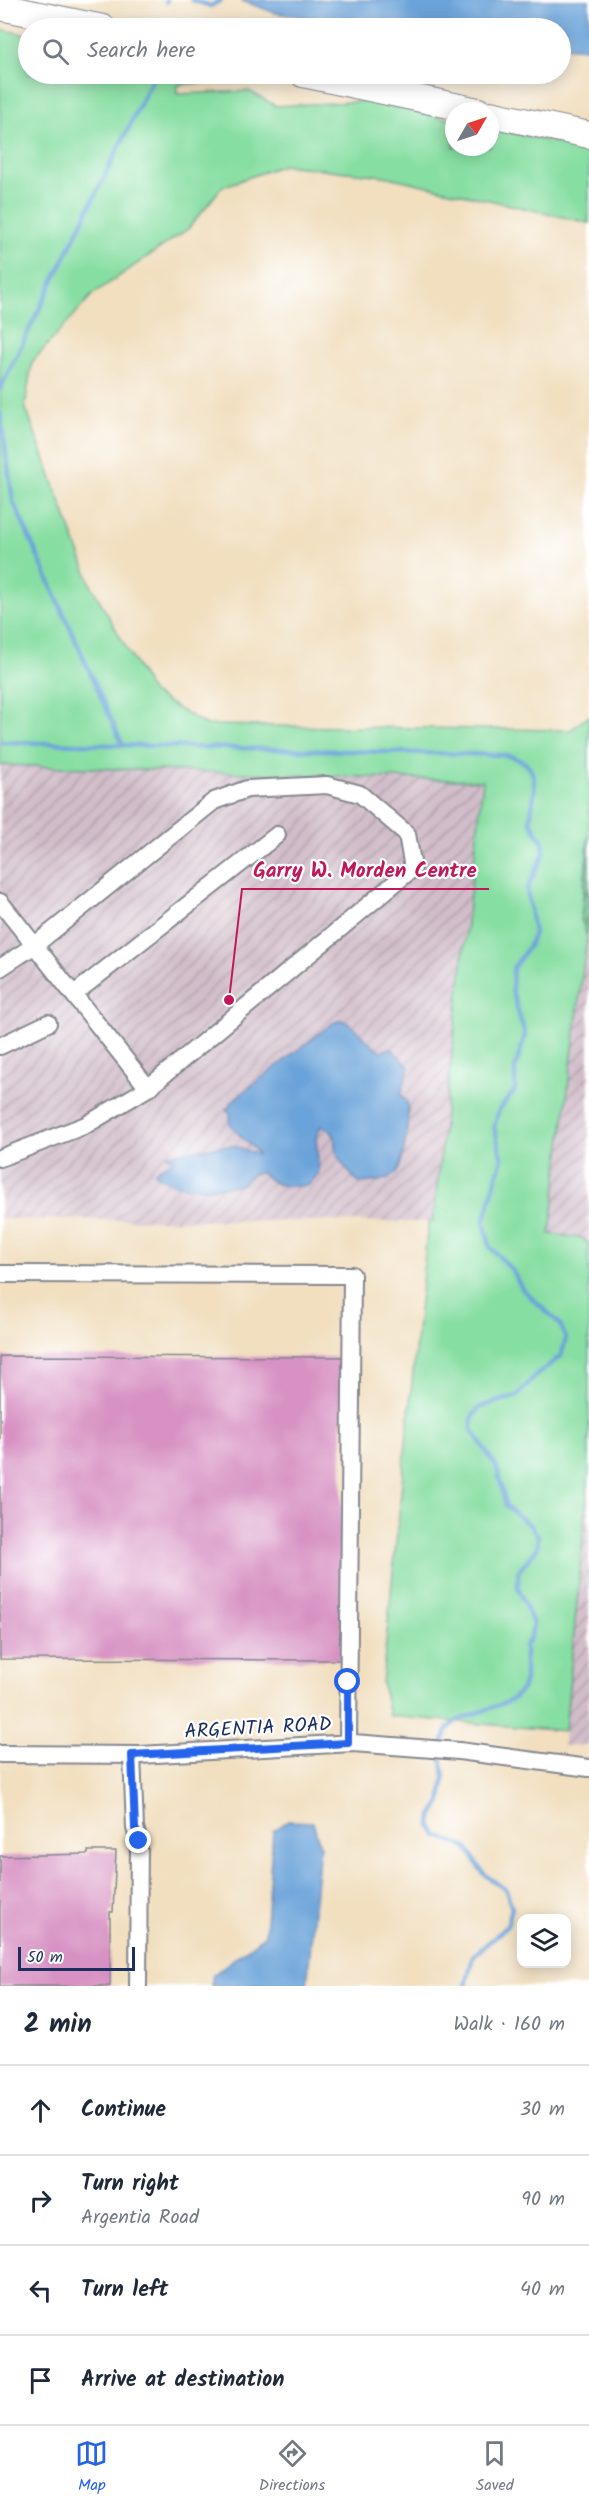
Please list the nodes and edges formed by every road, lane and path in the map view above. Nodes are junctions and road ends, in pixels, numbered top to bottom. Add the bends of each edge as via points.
1 (0, 7) edge
2 (54, 18) edge
3 (350, 84) edge
4 (445, 104) edge
5 (499, 116) edge
6 (589, 135) edge
7 (277, 835) dead end
8 (0, 902) edge
9 (35, 945) junction
10 (0, 968) edge
11 (74, 994) junction
12 (48, 1023) dead end
13 (0, 1046) edge
14 (148, 1088) junction
15 (0, 1158) edge
16 (0, 1274) edge
17 (348, 1743) junction
18 (0, 1754) edge
19 (132, 1755) junction
20 (589, 1768) edge
21 (138, 1986) edge

1 - 2 highway
3 - 4 highway
5 - 6 highway
7 - 11 street
8 - 9 street
9 - 10 street
9 - 11 street
9 - 14 street via 214,801 247,789 327,785 360,794 407,834 413,868
11 - 14 street
12 - 13 street
14 - 15 street via 86,1125
16 - 17 street via 352,1275
17 - 19 street, ARGENTIA ROAD
17 - 20 street, ARGENTIA ROAD via 459,1751
18 - 19 street, ARGENTIA ROAD
19 - 21 street via 139,1841

